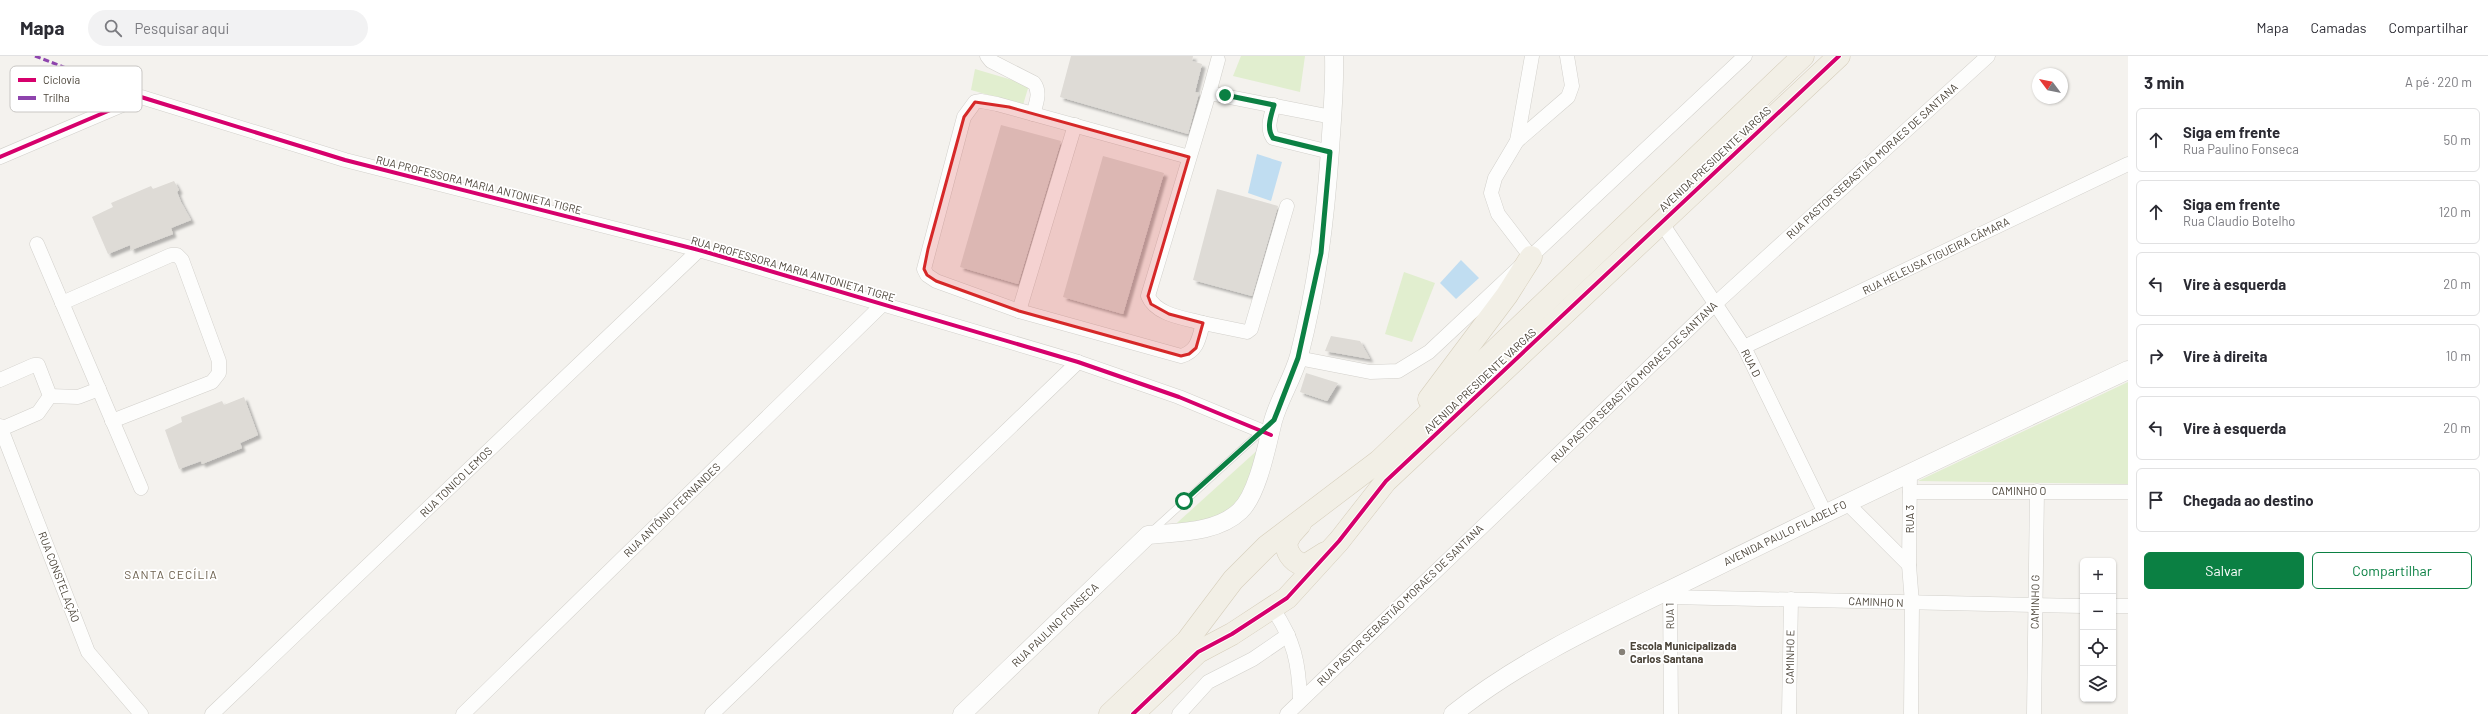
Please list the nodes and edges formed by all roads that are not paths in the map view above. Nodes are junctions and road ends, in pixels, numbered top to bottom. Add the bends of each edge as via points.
1 (987, 56) edge
2 (1334, 56) edge
3 (1532, 56) edge
4 (1568, 56) edge
5 (1745, 56) edge
6 (1803, 56) edge
7 (1839, 56) edge
8 (1988, 56) edge
9 (1218, 60) dead end
10 (1209, 93) junction
11 (142, 97) edge
12 (1274, 105) junction
13 (106, 112) edge
14 (1033, 114) junction
15 (1332, 117) junction
16 (1075, 125) junction
17 (1517, 141) junction
18 (1330, 152) junction
19 (0, 157) edge
20 (1189, 157) junction
21 (2128, 164) edge
22 (1287, 206) dead end
23 (1661, 222) junction
24 (37, 244) dead end
25 (699, 250) junction
26 (1531, 257) junction
27 (62, 303) junction
28 (1715, 304) junction
29 (882, 305) junction
30 (1019, 311) junction
31 (1203, 323) junction
32 (1744, 348) junction
33 (1298, 358) junction
34 (1078, 362) junction
35 (2128, 370) edge
36 (0, 380) edge
37 (99, 389) junction
38 (50, 396) junction
39 (112, 421) junction
40 (1, 427) edge
41 (1269, 429) junction
42 (1398, 443) junction
43 (1910, 473) junction
44 (141, 488) dead end
45 (2037, 491) junction
46 (1910, 492) junction
47 (2128, 492) edge
48 (1848, 503) junction
49 (1314, 509) junction
50 (1825, 513) junction
51 (1148, 535) junction
52 (1339, 541) junction
53 (1909, 565) junction
54 (1670, 594) junction
55 (1791, 599) junction
56 (1912, 603) junction
57 (2080, 606) edge
58 (2116, 606) edge
59 (2128, 606) edge
60 (2034, 607) junction
61 (1273, 608) junction
62 (1288, 635) junction
63 (1300, 700) junction
64 (141, 714) edge
65 (212, 714) edge
66 (463, 714) edge
67 (712, 714) edge
68 (962, 714) edge
69 (1110, 714) edge
70 (1133, 714) edge
71 (1180, 714) edge
72 (1287, 714) edge
73 (1453, 714) edge
74 (1671, 714) edge
75 (1789, 714) edge
76 (1911, 714) edge
77 (2034, 714) edge

1 - 14 street via 991,61 1034,83 1038,88
2 - 15 street
3 - 17 street
4 - 17 street via 1572,86 1568,98
5 - 26 street
6 - 42 main road, AVENIDA PRESIDENTE VARGAS
7 - 23 main road, AVENIDA PRESIDENTE VARGAS
8 - 28 street, RUA PASTOR SEBASTIÃO MORAES DE SANTANA
9 - 10 street
10 - 12 street
10 - 20 street
11 - 25 street, RUA PROFESSORA MARIA ANTONIETA TIGRE via 345,160
12 - 15 street
12 - 18 street via 1269,126 1273,138
13 - 19 street, RUA PROFESSORA MARIA ANTONIETA TIGRE
14 - 16 street
14 - 30 street via 981,101 975,102 964,117 924,269 927,275 936,281
15 - 18 street
16 - 20 street
16 - 30 street
17 - 26 street via 1495,178 1491,193 1498,214
18 - 33 street via 1321,253
20 - 31 street via 1148,296 1151,304 1169,314
21 - 32 street, RUA HELEUSA FIGUEIRA CÂMARA
22 - 31 street via 1251,329 1247,332 1239,331
23 - 28 street, RUA D
23 - 52 main road, AVENIDA PRESIDENTE VARGAS via 1386,481
24 - 27 street
25 - 29 street, RUA PROFESSORA MARIA ANTONIETA TIGRE
25 - 65 street, RUA TONICO LEMOS
26 - 33 street via 1429,352 1398,371 1370,372
26 - 42 main road via 1507,295
27 - 37 street
27 - 39 street via 171,255 177,255 182,260 219,361 219,373 212,382
28 - 32 street, RUA D
28 - 63 street, RUA PASTOR SEBASTIÃO MORAES DE SANTANA
29 - 34 street, RUA PROFESSORA MARIA ANTONIETA TIGRE
29 - 66 street, RUA ANTÔNIO FERNANDES
30 - 31 street via 1181,356 1190,354 1196,348
32 - 50 street, RUA D
33 - 41 street
34 - 41 street, RUA PROFESSORA MARIA ANTONIETA TIGRE
34 - 67 street
35 - 43 street, AVENIDA PAULO FILADELFO
36 - 38 street via 38,365
37 - 38 street via 78,397
37 - 39 street
38 - 40 street via 38,413
39 - 44 street
40 - 64 street, RUA CONSTELAÇÃO via 88,652
41 - 51 lane, RUA PAULINO FONSECA
41 - 51 street via 1250,498 1241,510 1228,521 1188,531
42 - 49 main road, AVENIDA PRESIDENTE VARGAS via 1352,483
43 - 46 street, RUA 3
43 - 48 street, AVENIDA PAULO FILADELFO
45 - 46 street, CAMINHO O
45 - 47 street, CAMINHO O
45 - 60 street, CAMINHO G
46 - 53 street, RUA 3
48 - 50 street, AVENIDA PAULO FILADELFO
48 - 53 street
49 - 52 main road via 1286,543 1290,555 1300,565 1306,565 1315,562
49 - 69 main road, AVENIDA PRESIDENTE VARGAS via 1281,533 1232,580 1187,641
50 - 54 street, AVENIDA PAULO FILADELFO
51 - 68 street, RUA PAULINO FONSECA
52 - 61 main road, AVENIDA PRESIDENTE VARGAS via 1309,576
53 - 56 street, RUA 3
54 - 55 street, CAMINHO N
54 - 73 street, AVENIDA PAULO FILADELFO via 1554,650 1504,678
54 - 74 street, RUA 1
55 - 56 street, CAMINHO N
55 - 75 street, CAMINHO E
56 - 60 street, CAMINHO N
56 - 76 street
57 - 60 street, CAMINHO N
58 - 59 street
60 - 77 street, CAMINHO G
61 - 62 street
61 - 70 main road, AVENIDA PRESIDENTE VARGAS via 1198,652
62 - 63 street via 1299,669
62 - 71 street via 1254,659 1208,682
63 - 72 street, RUA PASTOR SEBASTIÃO MORAES DE SANTANA

